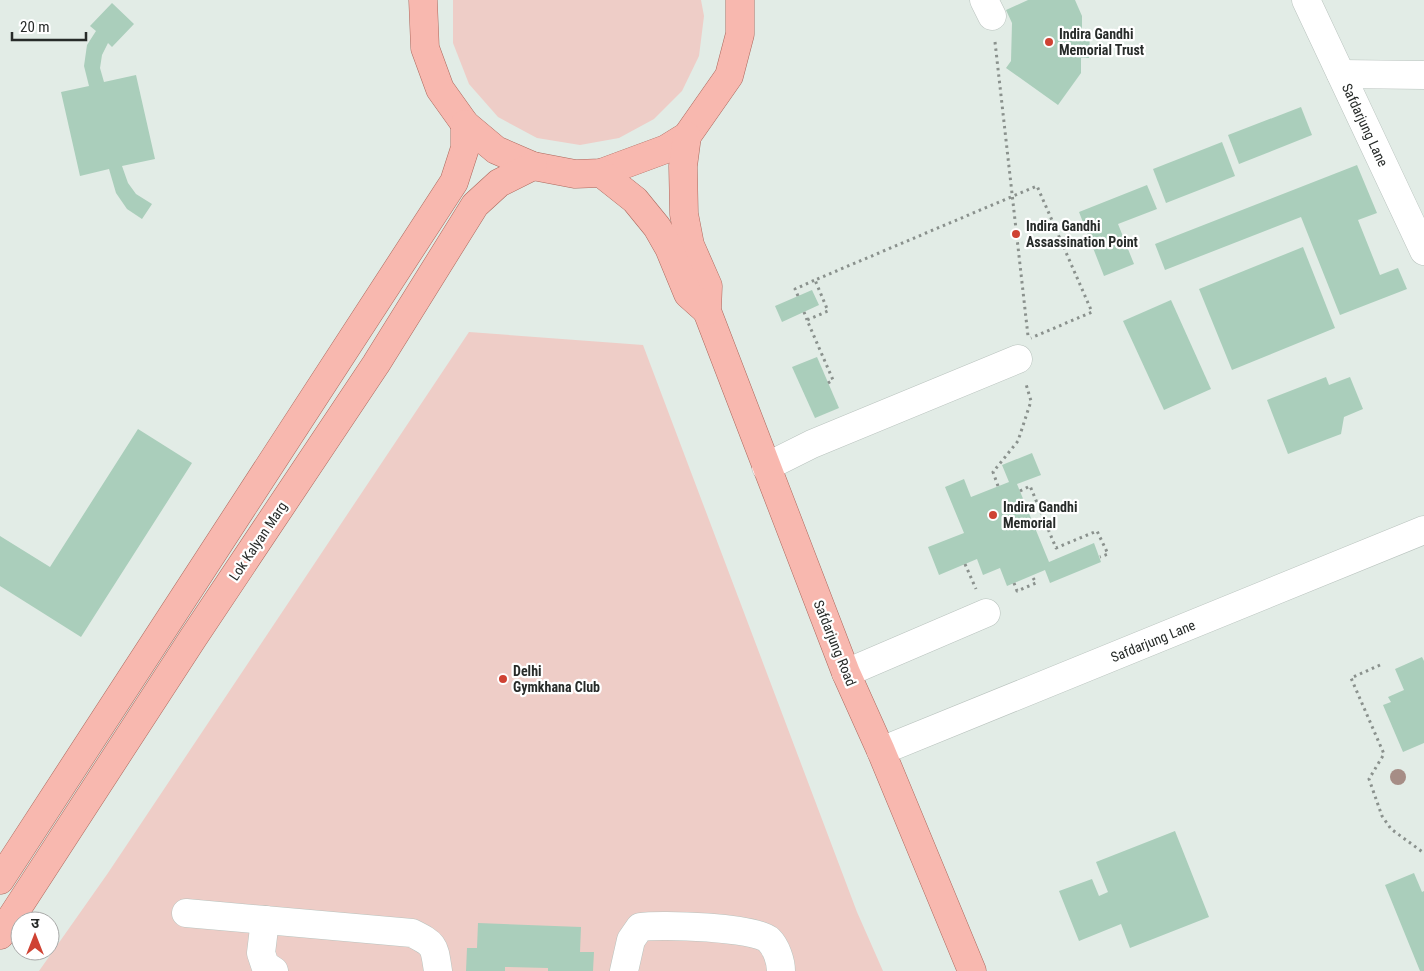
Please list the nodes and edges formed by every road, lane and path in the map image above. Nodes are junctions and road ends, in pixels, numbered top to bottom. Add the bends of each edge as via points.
1 (423, 0) edge
2 (740, 0) edge
3 (1306, 0) edge
4 (988, 8) edge
5 (1341, 74) junction
6 (1424, 75) edge
7 (465, 124) junction
8 (687, 136) junction
9 (533, 166) junction
10 (601, 173) junction
11 (1011, 197) junction
12 (1424, 251) edge
13 (815, 280) junction
14 (798, 296) dead end
15 (707, 312) junction
16 (804, 312) dead end
17 (807, 320) junction
18 (1023, 349) junction
19 (828, 383) dead end
20 (315, 397) junction
21 (342, 416) junction
22 (766, 467) junction
23 (998, 486) dead end
24 (1020, 490) dead end
25 (1424, 530) edge
26 (1100, 557) dead end
27 (1032, 576) dead end
28 (1014, 583) dead end
29 (986, 613) dead end
30 (1380, 665) dead end
31 (846, 673) junction
32 (128, 684) junction
33 (153, 700) junction
34 (881, 751) junction
35 (1424, 853) edge
36 (0, 880) edge
37 (186, 913) dead end
38 (265, 920) junction
39 (0, 934) edge
40 (274, 971) edge
41 (438, 971) edge
42 (624, 971) edge
43 (781, 971) edge
44 (972, 971) edge

1 - 7 main road via 425,48 440,88
2 - 8 main road via 740,34 729,76
3 - 5 street, Safdarjung Lane
4 - 11 path
5 - 6 street
5 - 12 street, Safdarjung Lane
7 - 9 main road via 496,150
7 - 20 main road via 465,148 454,182
8 - 10 main road via 666,149
8 - 15 main road, Safdarjung Road via 683,166 684,214 690,246 708,286
9 - 10 main road via 575,174
9 - 21 main road, Lok Kalyan Marg via 499,183 476,205
10 - 15 main road, Safdarjung Road via 635,200 657,227 688,294
11 - 13 path
11 - 18 path
11 - 18 path via 1037,186 1092,312
13 - 14 path via 795,288
13 - 17 path via 828,311
15 - 22 main road, Safdarjung Road
16 - 17 path
17 - 19 path via 834,380
18 - 22 street
18 - 23 path via 1031,401 1018,441 993,472
20 - 21 main road
20 - 32 main road
21 - 33 main road, Lok Kalyan Marg
22 - 31 main road, Safdarjung Road
24 - 26 path via 1030,486 1056,548 1098,531 1108,554
25 - 34 street, Safdarjung Lane
27 - 28 path via 1036,583 1017,591
29 - 31 street
30 - 35 path via 1351,678 1384,754 1369,779 1382,816 1391,829
31 - 34 main road, Safdarjung Road
32 - 33 main road
32 - 36 main road
33 - 39 main road, Lok Kalyan Marg
34 - 44 main road, Safdarjung Road
37 - 38 street
38 - 40 street via 261,953 265,966
38 - 41 street via 412,934 435,948
42 - 43 street via 631,940 640,927 654,925 755,934 768,939 781,963

